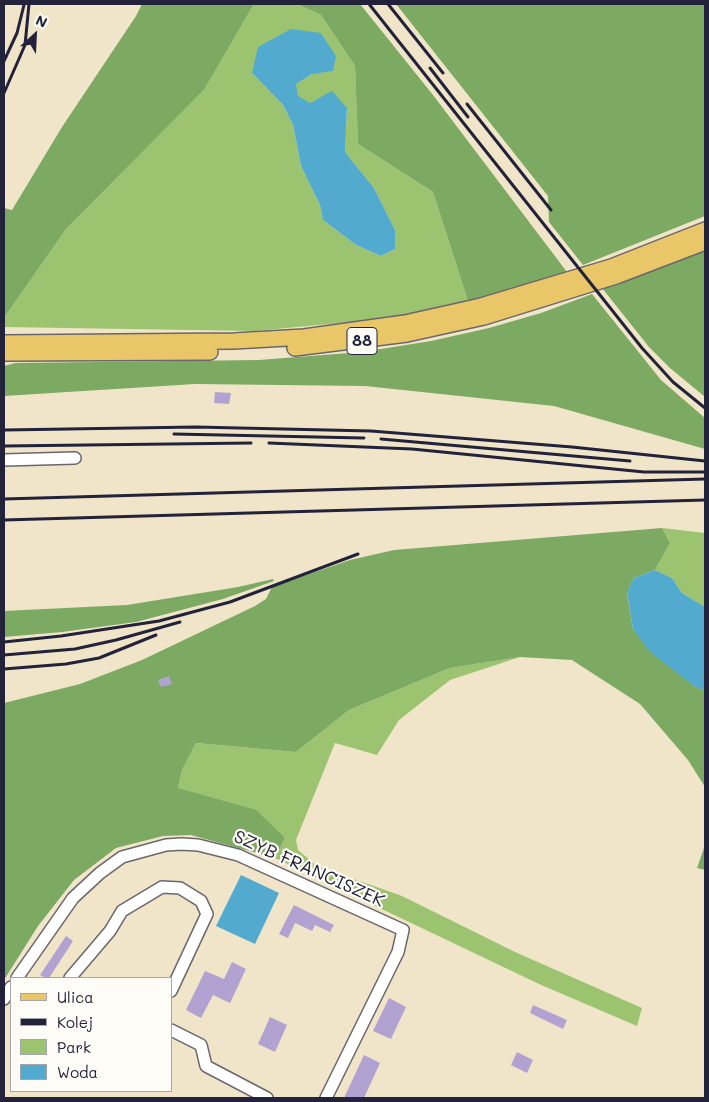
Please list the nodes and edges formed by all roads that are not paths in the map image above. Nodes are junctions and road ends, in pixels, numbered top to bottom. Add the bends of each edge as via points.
1 (705, 230) edge
2 (705, 242) edge
3 (4, 343) edge
4 (4, 353) edge
5 (75, 458) dead end
6 (4, 460) edge
7 (18, 977) edge
8 (71, 977) edge
9 (172, 988) edge
10 (172, 1030) edge
11 (268, 1098) edge
12 (326, 1098) edge

1 - 3 main road, 88 via 601,270 481,306 405,323 304,337 234,341
2 - 4 main road, 88 via 597,282 484,317 407,334 305,347 236,351
5 - 6 street
7 - 12 street, SZYB FRANCISZEK via 73,898 122,858 166,845 198,845 238,855 403,930 398,952
8 - 9 street via 110,931 122,911 162,887 180,888 201,900 207,914
10 - 11 street via 201,1045 206,1066

